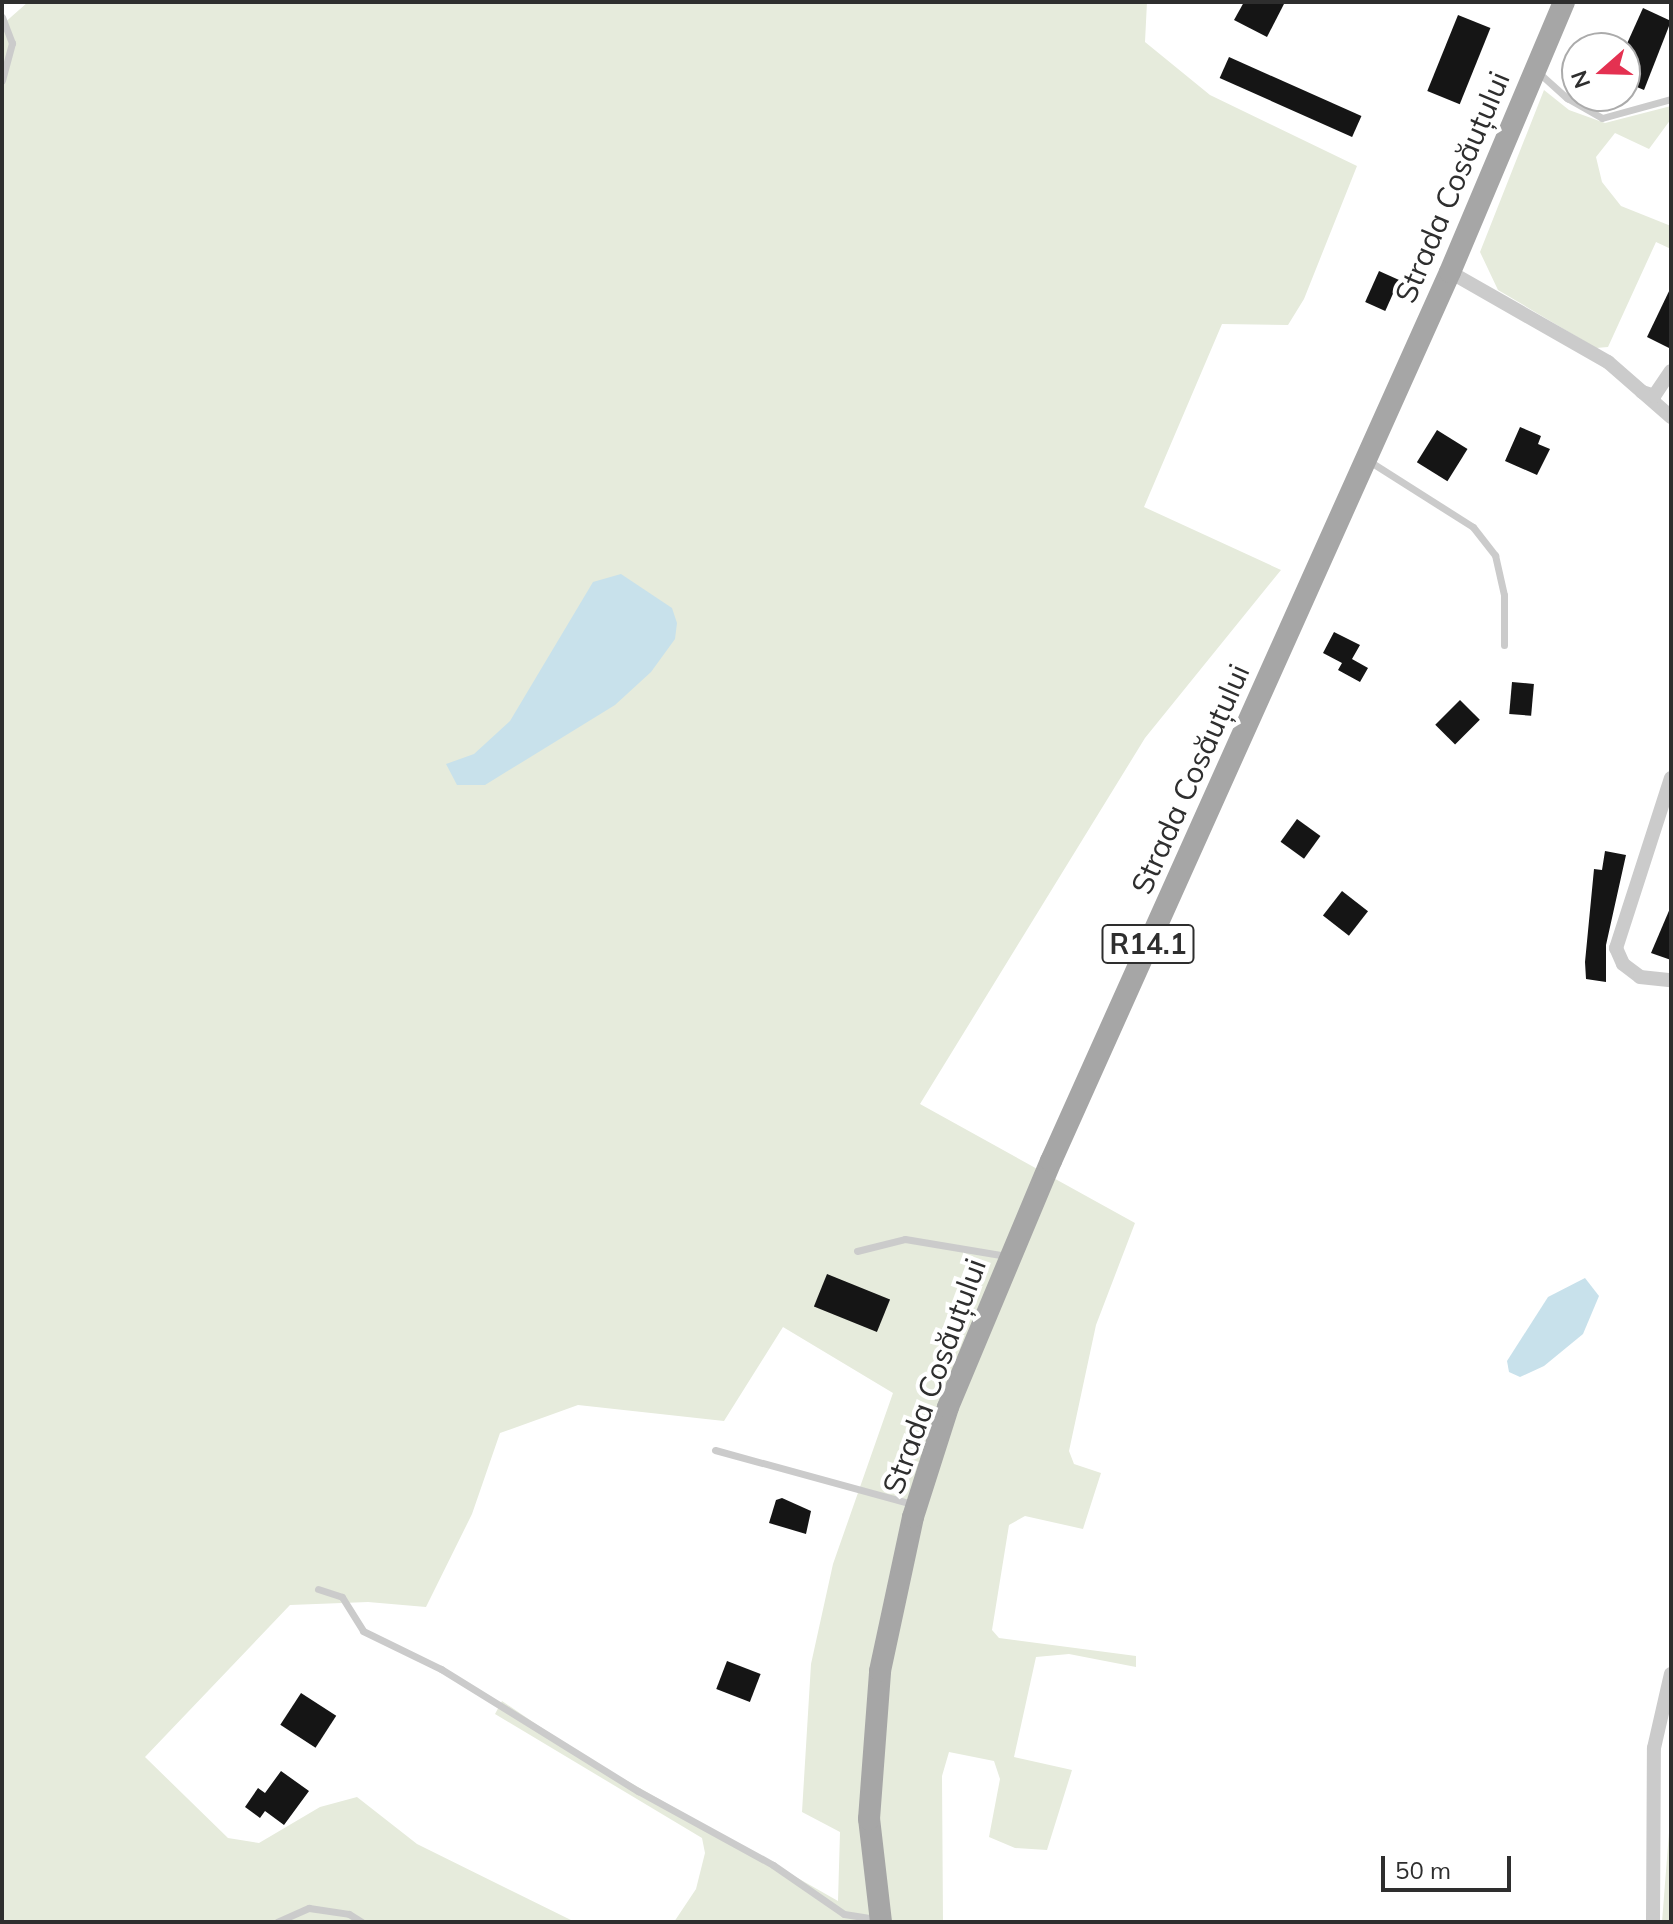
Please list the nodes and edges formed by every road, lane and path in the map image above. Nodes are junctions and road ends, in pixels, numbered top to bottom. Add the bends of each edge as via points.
1 (1564, 2) edge
2 (2, 17) edge
3 (1535, 69) junction
4 (2, 81) edge
5 (1671, 99) edge
6 (1450, 272) junction
7 (1671, 371) edge
8 (1640, 392) junction
9 (1671, 417) edge
10 (1366, 459) junction
11 (1504, 645) dead end
12 (1671, 778) edge
13 (1671, 980) edge
14 (857, 1251) dead end
15 (1010, 1257) junction
16 (715, 1450) dead end
17 (917, 1505) junction
18 (318, 1589) dead end
19 (1671, 1674) edge
20 (880, 1921) edge
21 (277, 1922) edge
22 (362, 1922) edge
23 (1653, 1922) edge

1 - 3 main road, Strada Cosăuțului / R14.1
2 - 4 lane via 12,43
3 - 5 lane via 1567,98 1602,118
3 - 6 main road, Strada Cosăuțului / R14.1
6 - 8 street via 1608,362
6 - 10 main road, Strada Cosăuțului / R14.1
7 - 8 street via 1654,396
8 - 9 street
10 - 11 lane via 1461,518 1488,546 1504,595
10 - 15 main road, Strada Cosăuțului / R14.1
12 - 13 street via 1616,948 1623,964 1640,977
14 - 15 lane via 905,1239
15 - 17 main road, Strada Cosăuțului / R14.1 via 948,1407
16 - 17 lane
17 - 20 main road, Strada Cosăuțului / R14.1 via 885,1647 874,1725 870,1861
18 - 20 lane via 342,1597 363,1631 441,1669 638,1791 773,1865 844,1914
19 - 23 street via 1654,1748
21 - 22 lane via 309,1908 349,1914

